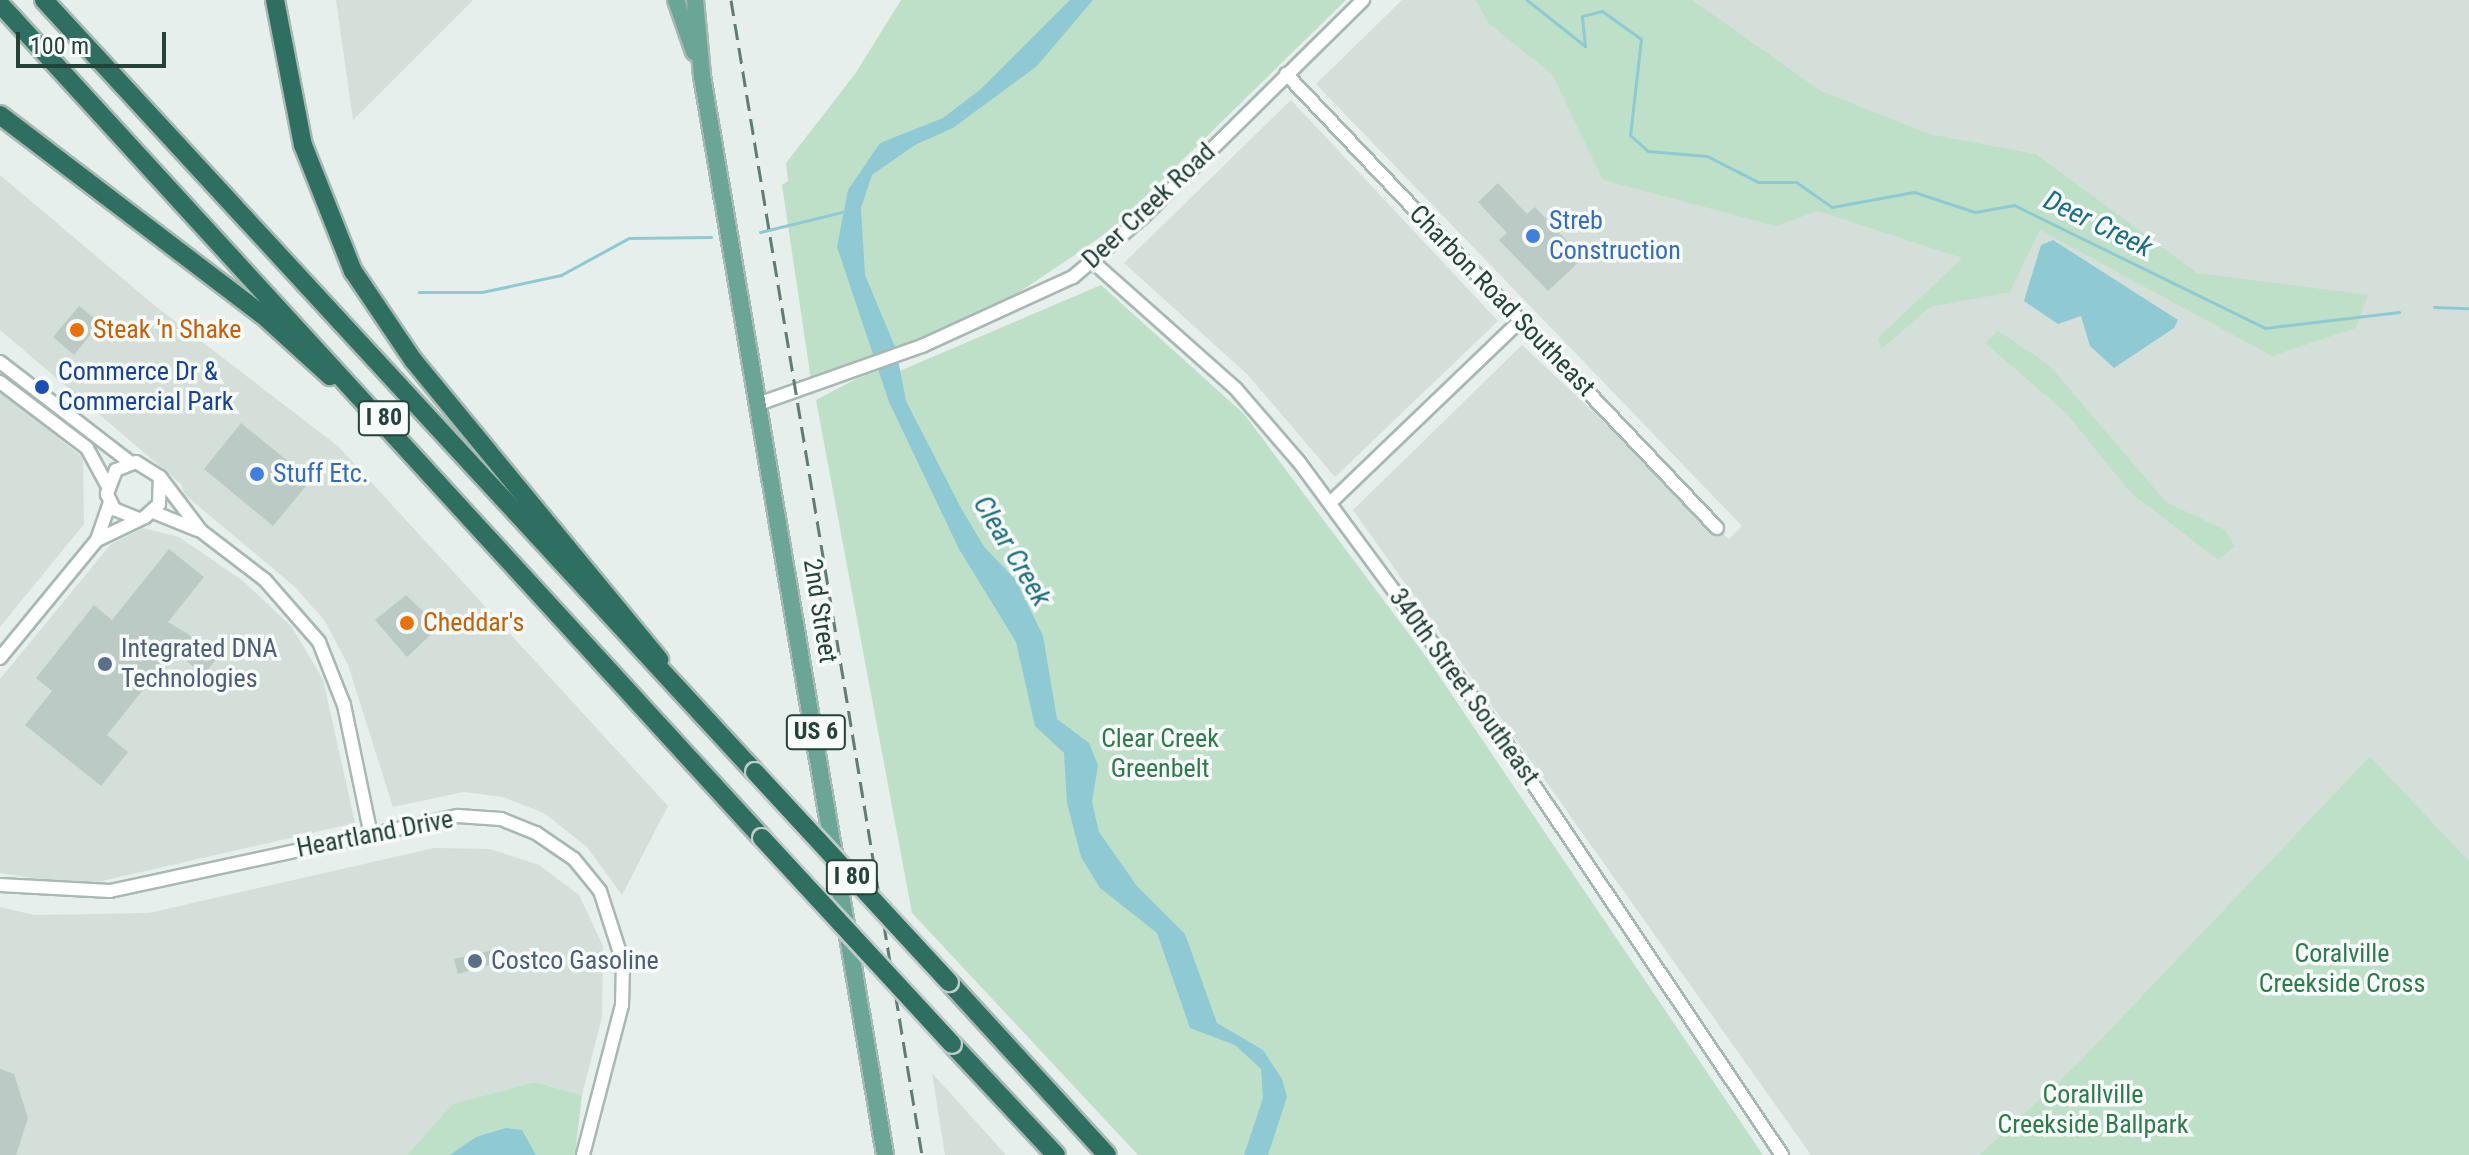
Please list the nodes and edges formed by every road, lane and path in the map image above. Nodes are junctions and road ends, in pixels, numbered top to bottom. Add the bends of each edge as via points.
1 (44, 0) edge
2 (275, 0) edge
3 (676, 0) edge
4 (695, 0) edge
5 (1363, 0) edge
6 (1, 5) edge
7 (1286, 74) junction
8 (702, 76) junction
9 (0, 115) edge
10 (1093, 262) junction
11 (1520, 321) junction
12 (0, 362) edge
13 (0, 382) edge
14 (761, 403) junction
15 (131, 463) junction
16 (160, 477) junction
17 (107, 485) junction
18 (448, 489) junction
19 (110, 502) junction
20 (1330, 503) junction
21 (153, 512) junction
22 (136, 518) junction
23 (1717, 528) dead end
24 (201, 531) junction
25 (97, 540) junction
26 (0, 658) edge
27 (677, 690) junction
28 (370, 831) junction
29 (0, 885) edge
30 (583, 1155) edge
31 (885, 1155) edge
32 (1056, 1155) edge
33 (1107, 1155) edge
34 (1782, 1155) edge

1 - 27 highway, I 80
2 - 27 highway via 303,145 353,271 494,462 646,637
3 - 8 main road, 2nd Street / US 6
4 - 8 main road, 2nd Street / US 6
5 - 7 street, Deer Creek Road
6 - 18 highway, I 80
7 - 10 street, Deer Creek Road
7 - 11 street, Charbon Road Southeast
8 - 14 main road, 2nd Street / US 6
9 - 18 highway via 263,315
10 - 14 street, Deer Creek Road via 1011,309
10 - 20 street, 340th Street Southeast via 1236,389
11 - 20 street
11 - 23 street, Charbon Road Southeast
12 - 15 street
13 - 17 street via 94,455
14 - 31 main road, 2nd Street / US 6
15 - 16 street via 147,465
15 - 17 street via 116,470
16 - 21 street via 163,495
16 - 24 street
17 - 19 street
18 - 32 highway, I 80, bridge
19 - 22 street
19 - 25 street
20 - 34 street, 340th Street Southeast via 1499,733
21 - 22 street
21 - 24 street
22 - 25 street
24 - 28 street via 265,580 319,642 344,705
25 - 26 street
27 - 33 highway, I 80, bridge
28 - 29 street, Heartland Drive via 110,891
28 - 30 street, Heartland Drive via 458,816 501,819 558,846 600,891 620,944 624,983

